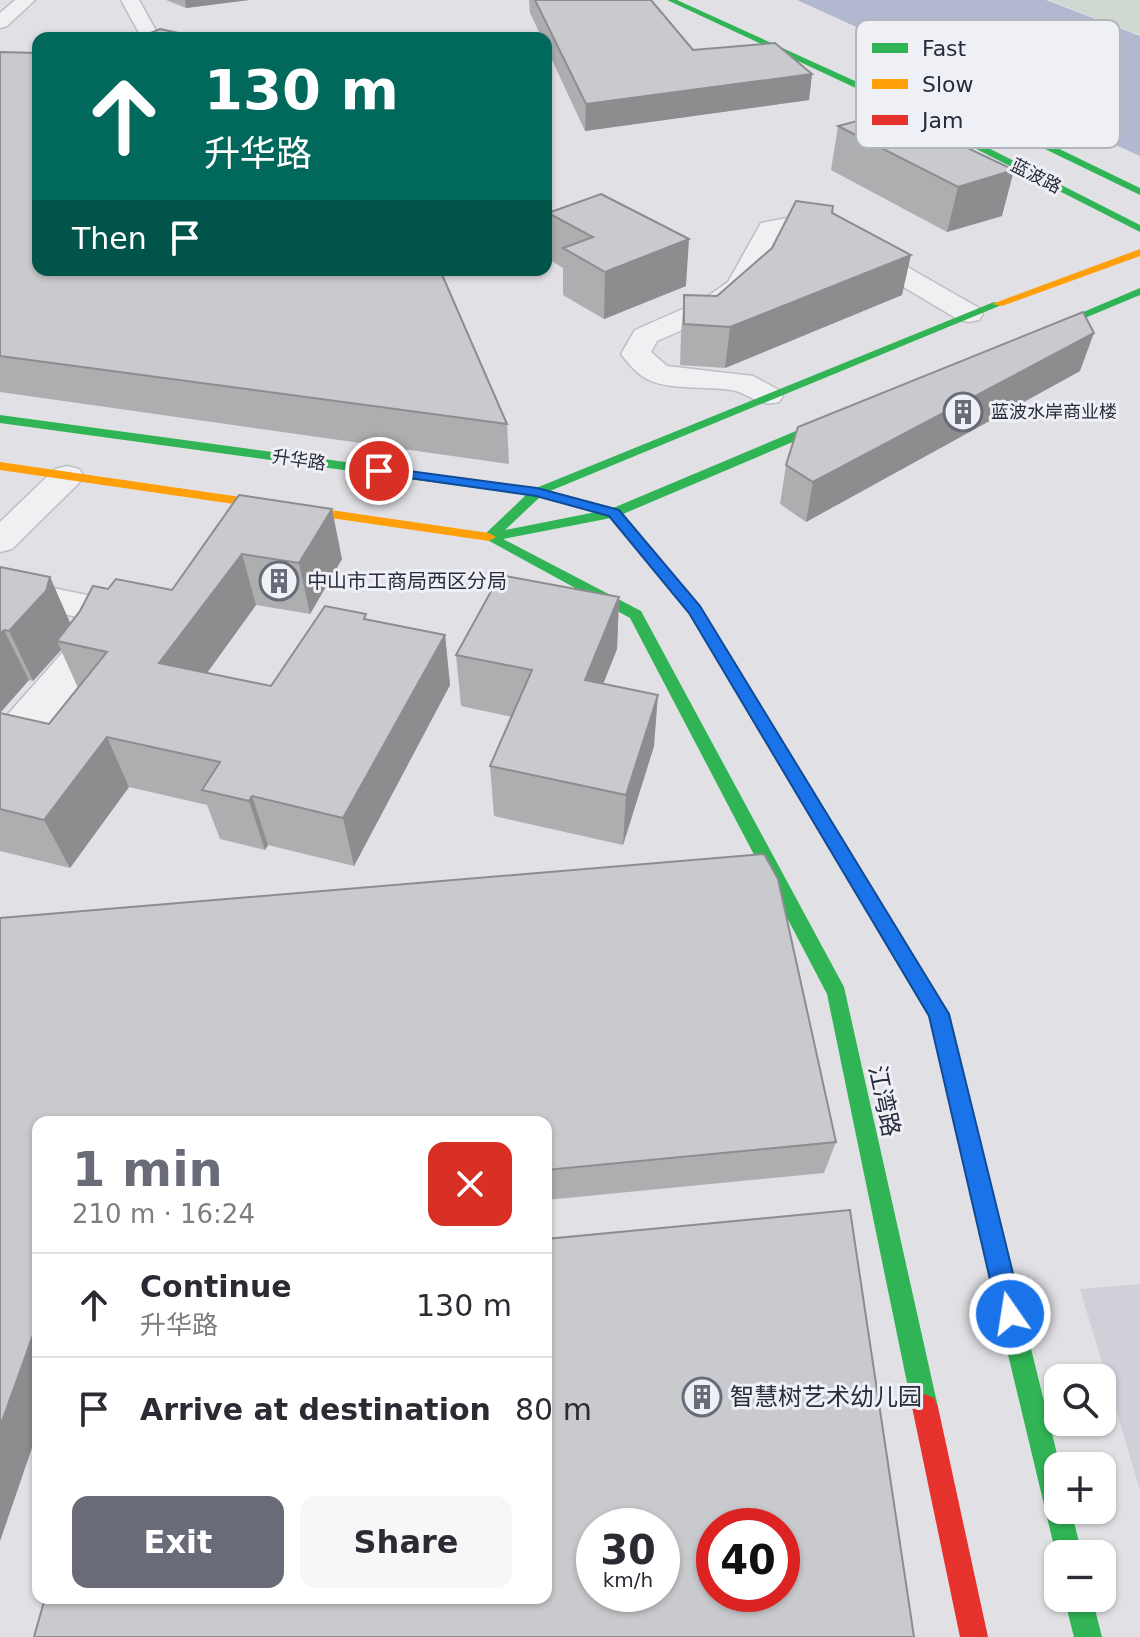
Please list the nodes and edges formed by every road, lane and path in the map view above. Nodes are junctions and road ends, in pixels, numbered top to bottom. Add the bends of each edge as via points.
1 (26, 0) edge
2 (130, 0) edge
3 (671, 0) edge
4 (0, 22) edge
5 (148, 32) edge
6 (856, 85) edge
7 (981, 148) edge
8 (1050, 148) edge
9 (1140, 192) edge
10 (1140, 229) edge
11 (1140, 252) edge
12 (1140, 291) edge
13 (969, 314) junction
14 (768, 396) junction
15 (865, 407) edge
16 (0, 419) edge
17 (823, 425) junction
18 (0, 466) edge
19 (67, 476) junction
20 (537, 492) junction
21 (614, 513) junction
22 (489, 537) junction
23 (0, 541) edge
24 (0, 589) edge
25 (0, 750) edge
26 (1065, 1540) edge
27 (1082, 1612) edge
28 (974, 1637) edge
29 (1088, 1637) edge

1 - 4 street
2 - 5 street
3 - 6 street, 蓝波路
7 - 10 street, 蓝波路
8 - 9 street, 蓝波路
11 - 13 street
12 - 13 street via 1006,338
13 - 14 street
13 - 14 street via 827,231 798,223 770,228 739,287 711,307 645,336 636,354 659,374 742,382
14 - 17 street
14 - 20 street
15 - 17 street
16 - 20 street, 升华路
17 - 21 street
18 - 19 street
19 - 22 street
19 - 23 street
20 - 21 street, 升华路
20 - 22 street
21 - 22 street
21 - 26 street via 695,610 939,1014
22 - 28 street, 江湾路 via 636,615 837,993
24 - 25 street via 98,609 87,649
27 - 29 street

